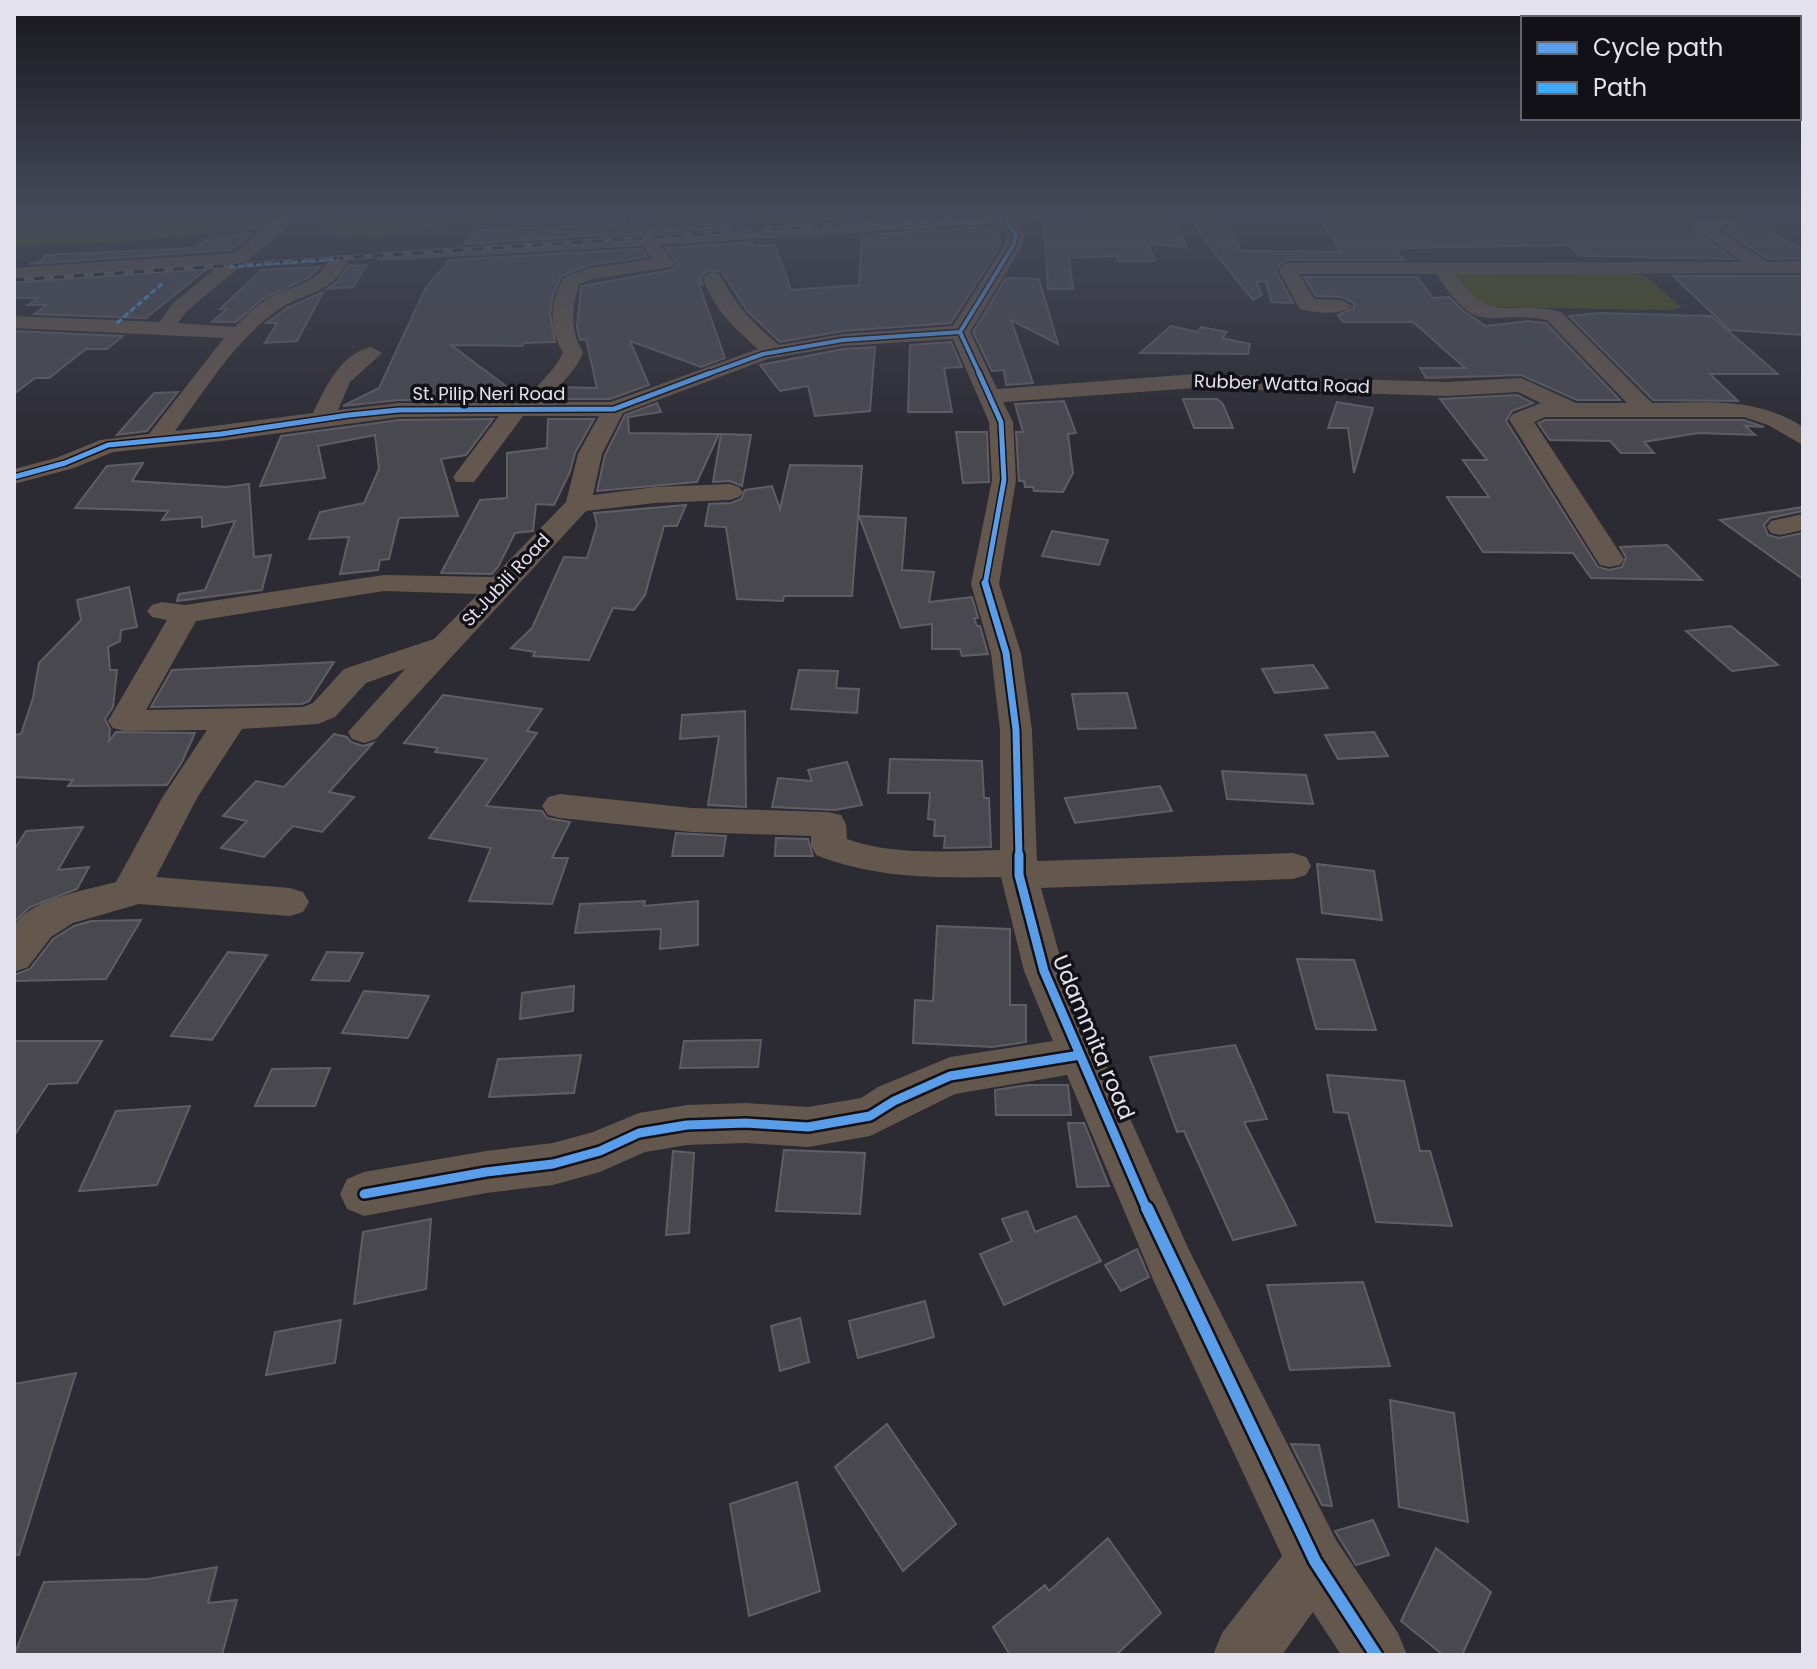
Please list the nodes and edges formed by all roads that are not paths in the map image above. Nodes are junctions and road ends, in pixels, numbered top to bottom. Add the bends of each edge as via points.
1 (198, 292) edge
2 (302, 292) edge
3 (567, 292) edge
4 (717, 292) edge
5 (985, 292) edge
6 (1300, 292) edge
7 (1459, 292) edge
8 (1342, 306) dead end
9 (14, 322) edge
10 (163, 330) junction
11 (960, 332) junction
12 (241, 333) junction
13 (775, 352) junction
14 (371, 353) dead end
15 (988, 396) junction
16 (1644, 408) junction
17 (614, 409) junction
18 (1570, 409) junction
19 (525, 410) junction
20 (322, 419) junction
21 (1803, 438) edge
22 (156, 441) junction
23 (14, 477) edge
24 (465, 477) dead end
25 (730, 492) dead end
26 (578, 504) junction
27 (1610, 559) dead end
28 (500, 586) junction
29 (444, 646) junction
30 (233, 719) junction
31 (364, 732) dead end
32 (560, 806) dead end
33 (1293, 866) dead end
34 (1019, 869) junction
35 (139, 890) junction
36 (290, 902) dead end
37 (14, 956) edge
38 (1080, 1055) junction
39 (364, 1194) dead end
40 (1315, 1561) junction
41 (1244, 1655) edge
42 (1376, 1655) edge

1 - 10 street
2 - 12 street via 270,306
3 - 19 street via 561,311 563,339 573,352 572,360
4 - 13 street via 749,331
5 - 11 street
6 - 8 street via 1307,305
7 - 16 street via 1469,306 1554,316
9 - 10 street via 106,322
10 - 12 street
11 - 13 street, St. Pilip Neri Road via 843,340
11 - 15 street, Udammita road
12 - 22 street
13 - 17 street, St. Pilip Neri Road
14 - 20 street via 340,379
15 - 18 street, Rubber Watta Road via 1195,381 1447,389 1521,385
15 - 34 street, Udammita road via 1001,422 1004,480 985,584 1006,653 1016,730
16 - 18 street
16 - 21 street via 1746,410 1776,420
17 - 19 street, St. Pilip Neri Road
17 - 26 street via 590,454
18 - 27 street via 1542,410 1521,419
19 - 20 street, St. Pilip Neri Road via 399,410
19 - 24 street via 503,423
20 - 22 street, St. Pilip Neri Road
22 - 23 street, St. Pilip Neri Road via 108,445
25 - 26 street
26 - 28 street, St.Jubili Road
28 - 29 street, St.Jubili Road
28 - 30 street via 384,583 173,613 124,721
29 - 30 street via 355,676 324,710 307,717
29 - 31 street, St.Jubili Road
30 - 35 street via 162,825 135,882
32 - 34 street via 692,820 828,824 829,846 849,855
33 - 34 street
34 - 38 street, Udammita road via 1044,971
35 - 36 street
35 - 37 street via 60,912 37,927
38 - 39 street via 950,1076 870,1116 808,1127 687,1125 639,1133 553,1164
38 - 40 street, Udammita road via 1172,1267
40 - 41 street
40 - 42 street, Udammita road

